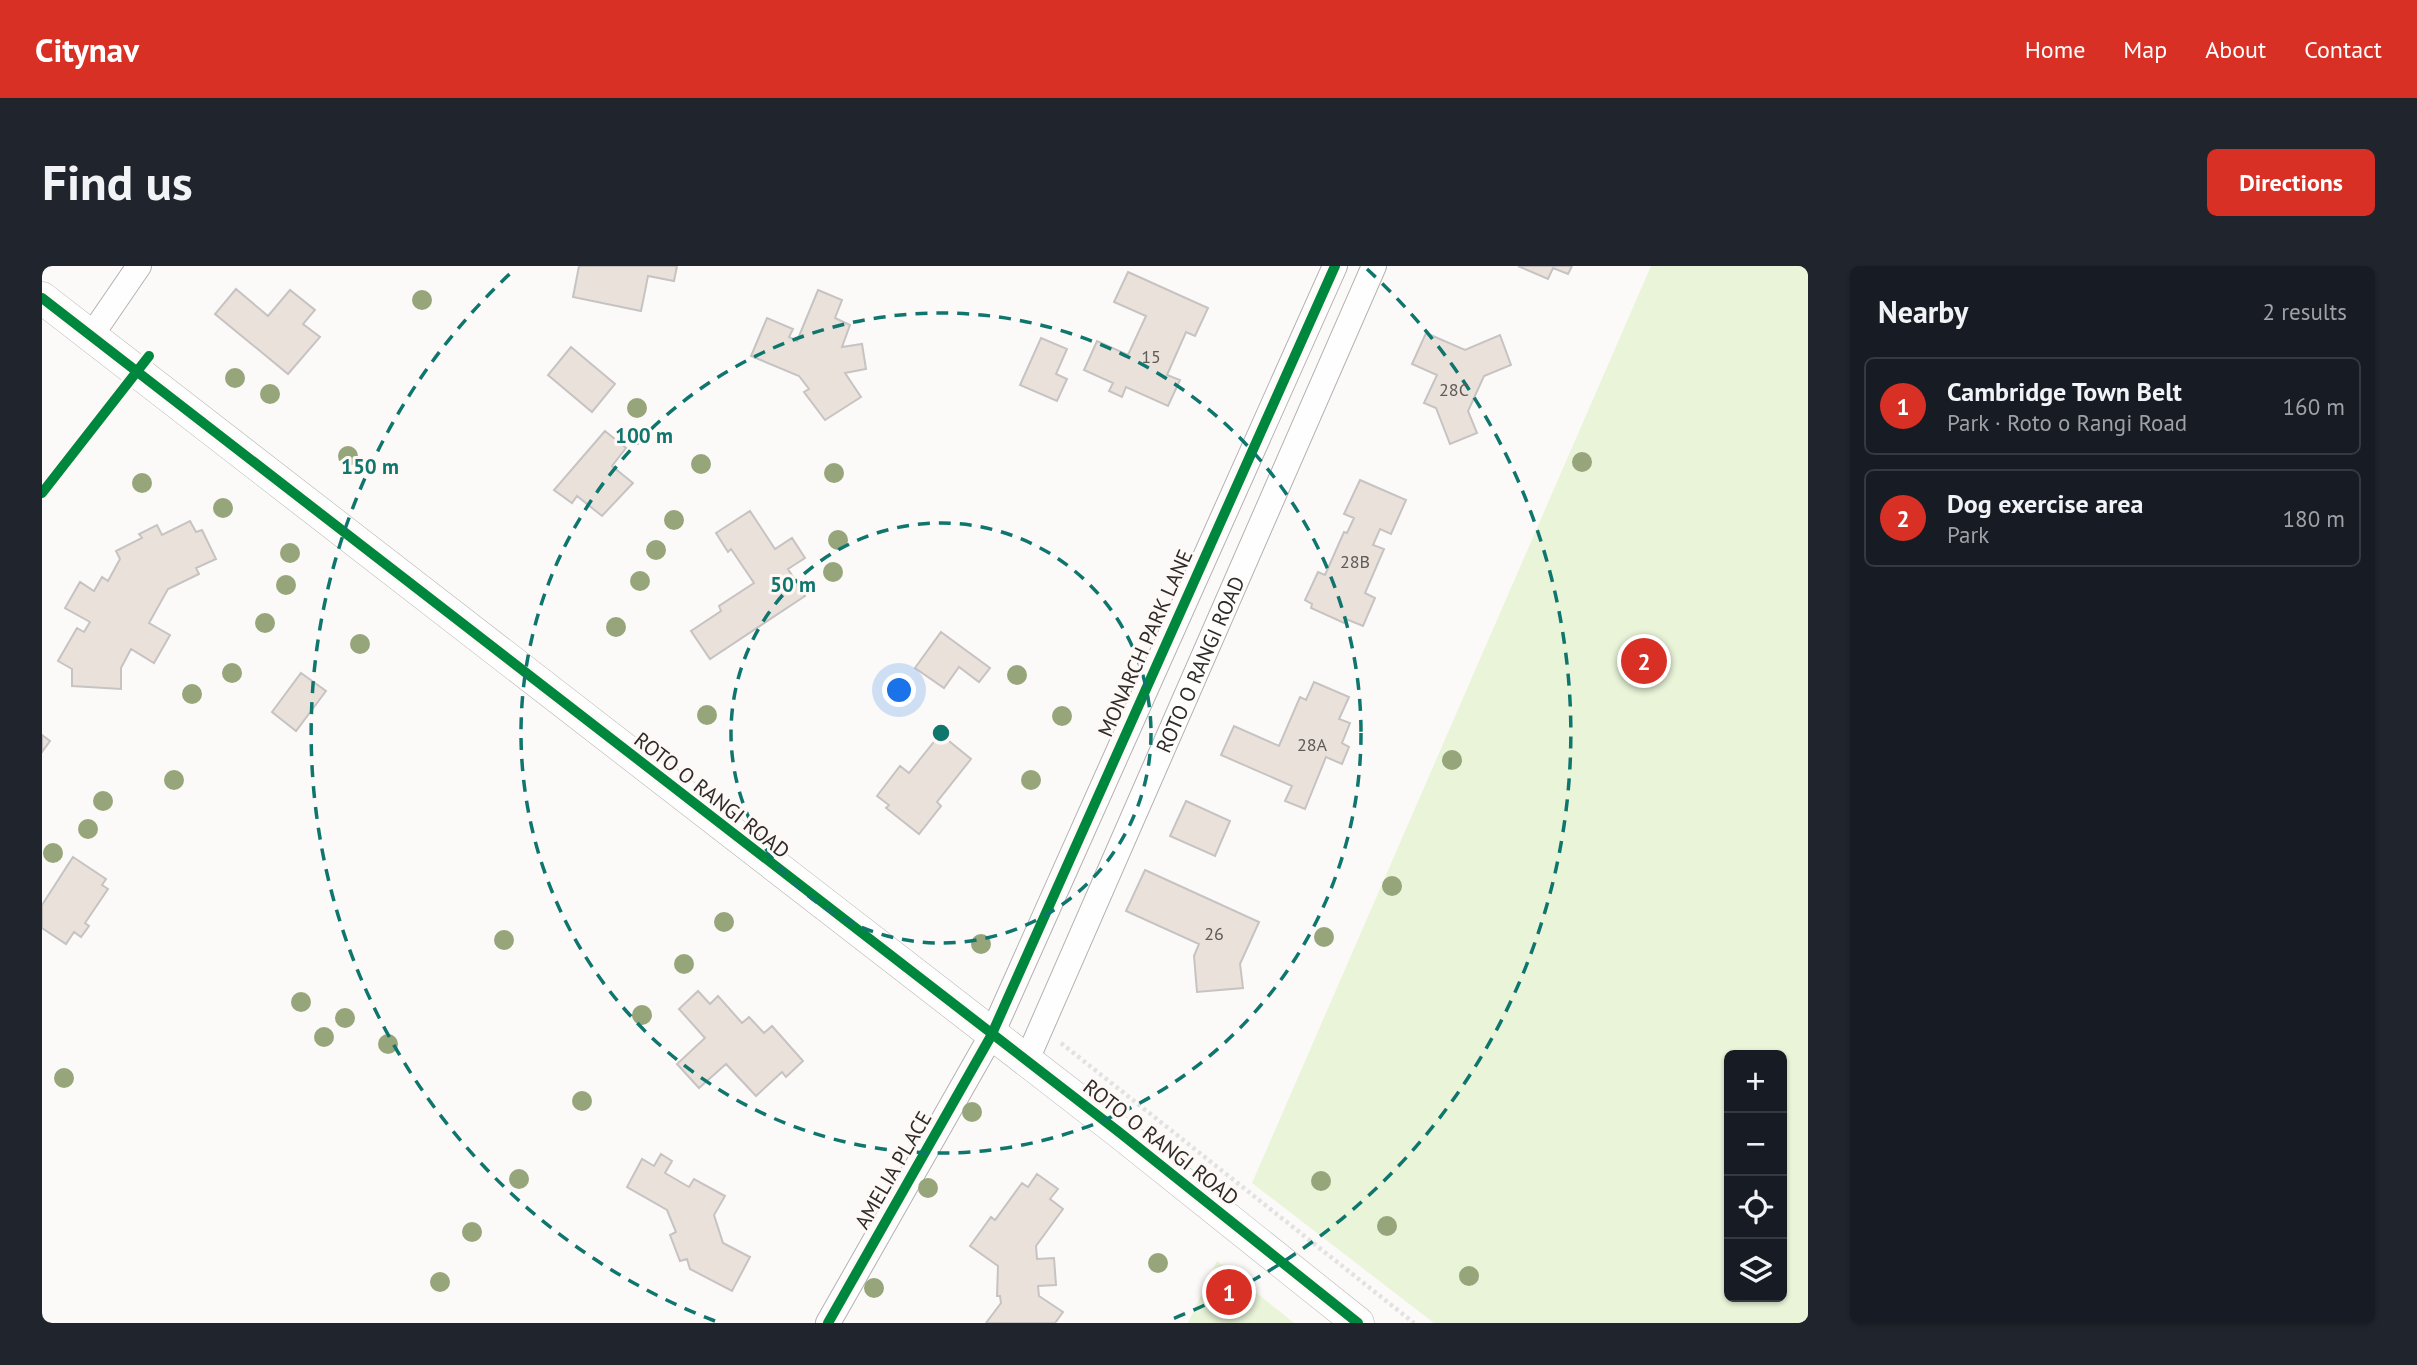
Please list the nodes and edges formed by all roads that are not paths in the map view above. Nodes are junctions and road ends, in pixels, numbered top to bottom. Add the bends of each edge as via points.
1 (139, 266) edge
2 (1335, 266) edge
3 (1374, 266) edge
4 (42, 298) edge
5 (91, 336) junction
6 (991, 1035) junction
7 (1026, 1062) junction
8 (828, 1323) edge
9 (1358, 1323) edge

1 - 5 street
2 - 6 street, MONARCH PARK LANE
3 - 7 street, ROTO O RANGI ROAD
4 - 5 street, ROTO O RANGI ROAD
5 - 6 street, ROTO O RANGI ROAD
6 - 7 street, ROTO O RANGI ROAD
6 - 8 street, AMELIA PLACE
7 - 9 street, ROTO O RANGI ROAD

